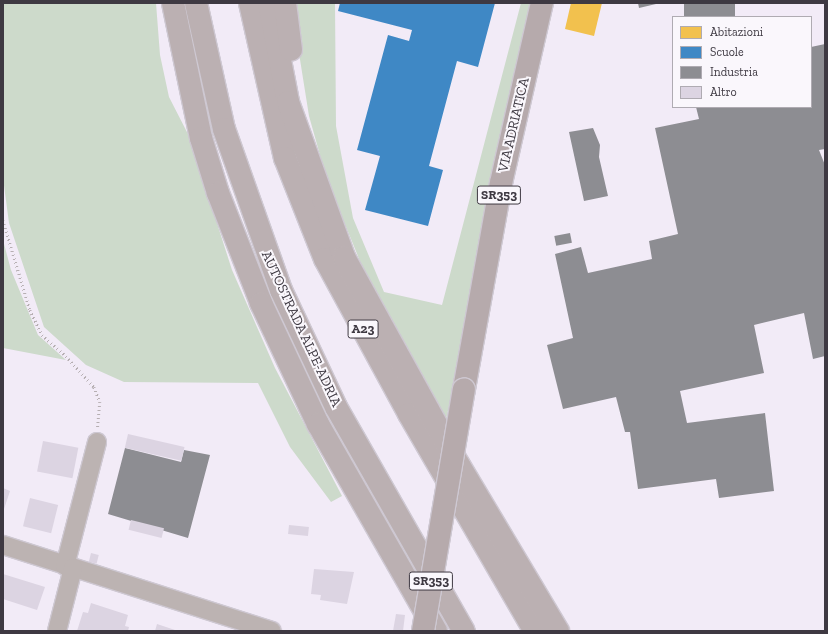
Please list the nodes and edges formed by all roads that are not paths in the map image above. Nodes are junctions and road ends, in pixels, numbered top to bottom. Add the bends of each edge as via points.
1 (173, 3) edge
2 (196, 3) edge
3 (250, 3) edge
4 (269, 3) edge
5 (285, 3) edge
6 (542, 3) edge
7 (308, 160) junction
8 (97, 442) road end
9 (3, 545) edge
10 (69, 567) junction
11 (57, 631) edge
12 (272, 631) edge
13 (422, 631) edge
14 (436, 631) edge
15 (464, 631) edge
16 (535, 631) edge
17 (558, 631) edge

1 - 14 highway, AUTOSTRADA ALPE-ADRIA via 201,138 218,193 261,303 318,424
2 - 15 highway, AUTOSTRADA ALPE-ADRIA via 224,129 281,290 336,407
3 - 16 highway, A23 via 285,158 325,259 409,414
4 - 7 highway, A23 via 288,102
5 - 7 highway, A23
6 - 13 main road, VIA ADRIATICA / SR353, bridge via 501,183
7 - 17 highway, A23 via 344,257 459,465
8 - 10 street
9 - 10 street
10 - 11 street
10 - 12 street

